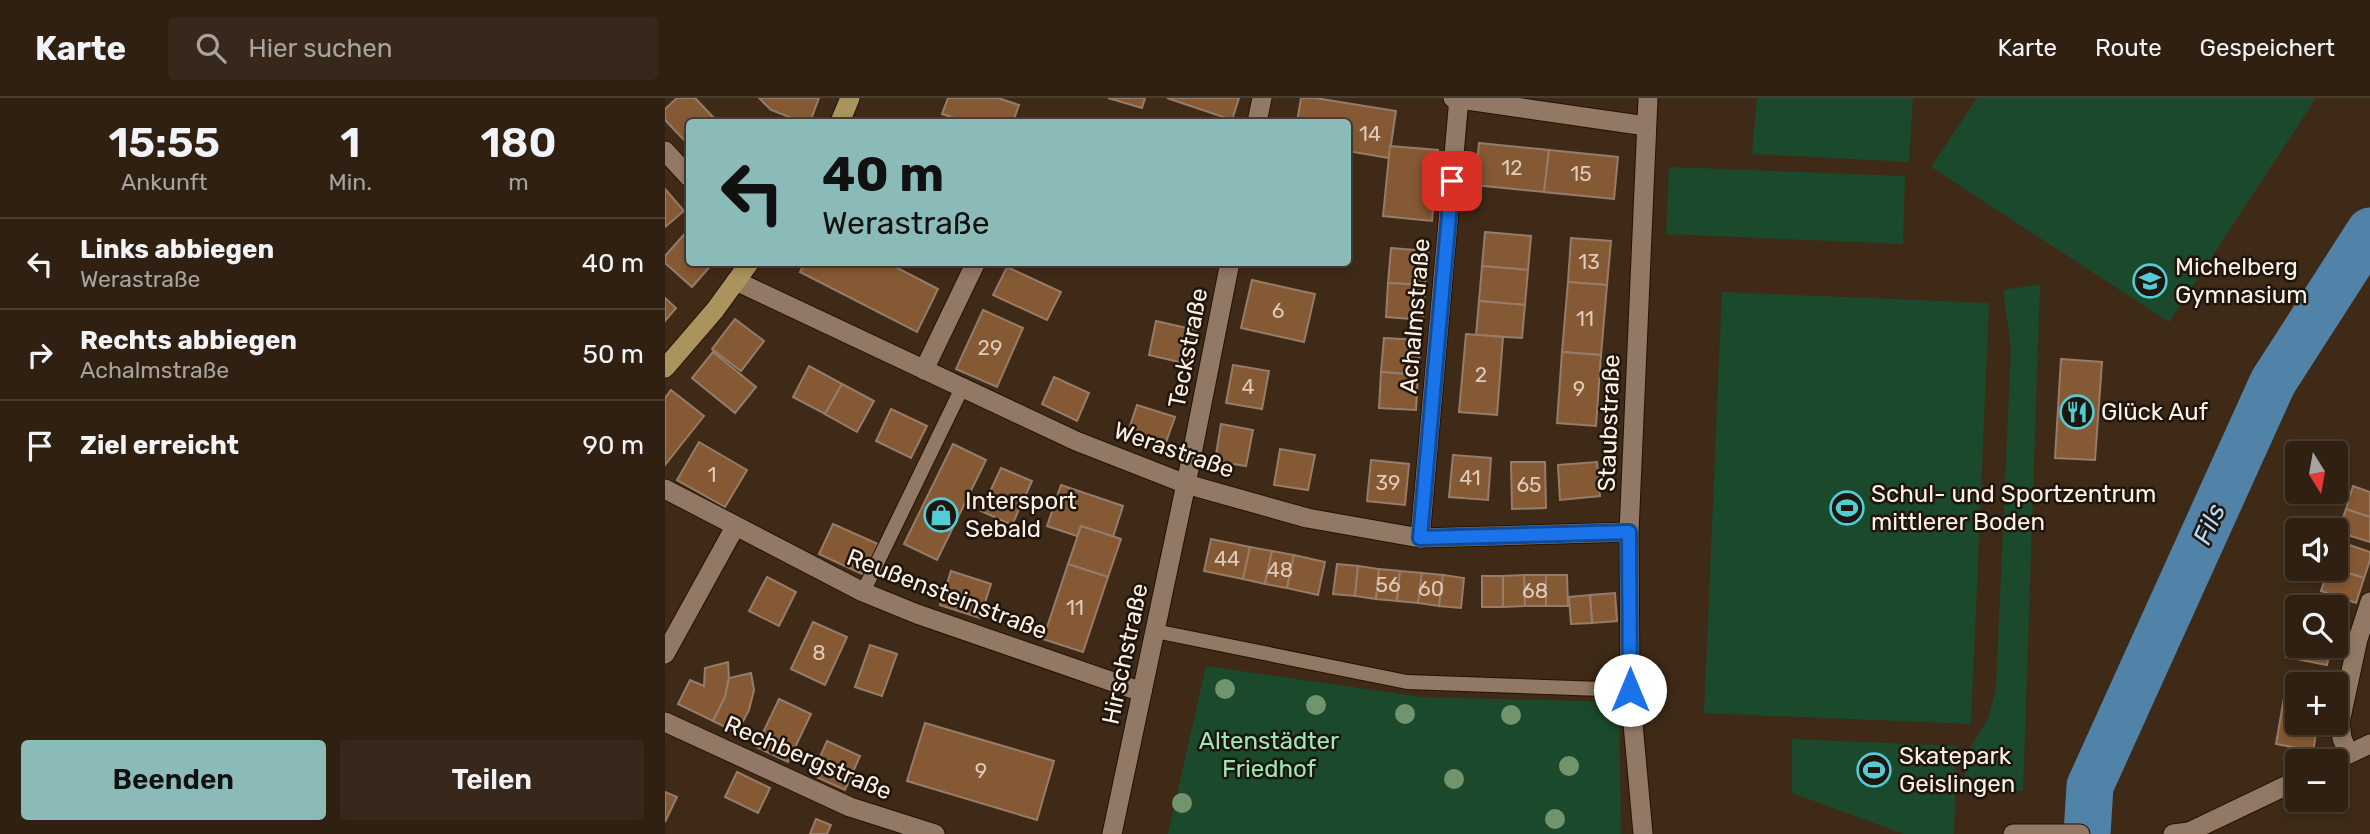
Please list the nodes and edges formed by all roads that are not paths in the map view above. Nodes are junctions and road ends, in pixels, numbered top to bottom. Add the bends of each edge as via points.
1 (850, 98) edge
2 (1262, 98) edge
3 (1457, 98) edge
4 (1648, 98) edge
5 (842, 119) edge
6 (1258, 119) edge
7 (1646, 126) junction
8 (665, 151) edge
9 (686, 174) edge
10 (747, 266) edge
11 (974, 266) edge
12 (1229, 266) edge
13 (736, 281) junction
14 (665, 367) edge
15 (924, 370) junction
16 (962, 388) junction
17 (1186, 484) junction
18 (665, 489) edge
19 (735, 527) junction
20 (1629, 532) junction
21 (1420, 538) junction
22 (863, 593) junction
23 (2370, 602) edge
24 (1155, 631) junction
25 (665, 654) edge
26 (1630, 690) junction
27 (1142, 692) junction
28 (665, 722) edge
29 (2370, 744) edge
30 (2341, 749) edge
31 (2348, 754) edge
32 (2285, 786) edge
33 (2056, 833) edge
34 (935, 834) edge
35 (1112, 834) edge
36 (1643, 834) edge
37 (2013, 834) edge
38 (2080, 834) edge
39 (2173, 834) edge

1 - 5 main road
2 - 6 street
3 - 7 street
3 - 21 street, Achalmstraße
4 - 7 street, Staubstraße
7 - 20 street, Staubstraße
8 - 9 street
10 - 13 main road
11 - 15 street
12 - 17 street, Teckstraße
13 - 14 main road
13 - 15 street, Werastraße
15 - 16 street, Werastraße
16 - 17 street, Werastraße via 1076,441
16 - 22 lane
17 - 21 street, Werastraße via 1307,518
17 - 24 street, Hirschstraße
18 - 19 street, Reußensteinstraße
19 - 22 street, Reußensteinstraße
19 - 25 street
20 - 21 street, Werastraße
20 - 26 street, Staubstraße
22 - 27 street, Reußensteinstraße
23 - 30 street via 2357,639 2340,722
24 - 26 lane via 1407,682
24 - 27 street, Hirschstraße
26 - 36 street, Staubstraße
27 - 35 street, Hirschstraße
28 - 34 street, Rechbergstraße via 850,807
29 - 31 street
32 - 39 street via 2189,832
33 - 37 street
33 - 38 street

